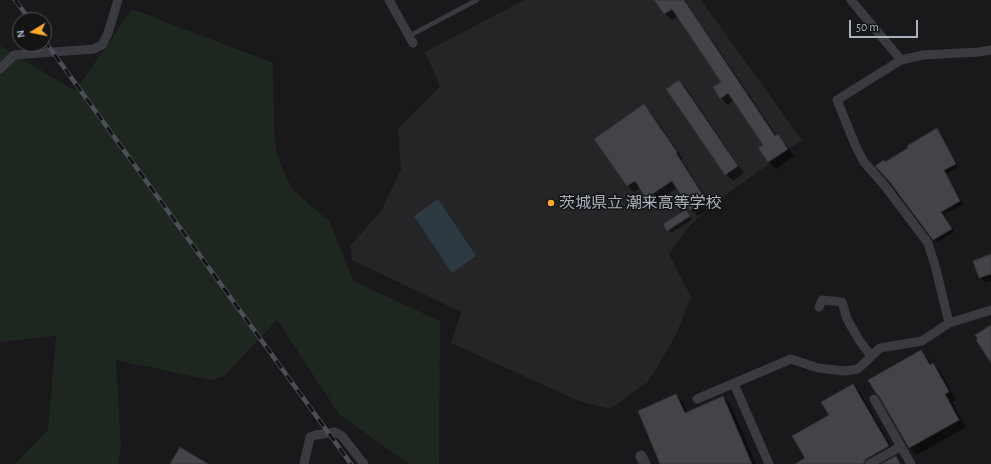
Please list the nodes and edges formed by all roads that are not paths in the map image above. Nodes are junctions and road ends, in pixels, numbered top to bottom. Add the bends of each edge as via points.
1 (118, 0) edge
2 (389, 0) edge
3 (477, 0) edge
4 (851, 0) edge
5 (411, 40) joint
6 (991, 50) edge
7 (901, 60) junction
8 (0, 69) edge
9 (819, 307) dead end
10 (991, 310) edge
11 (949, 323) junction
12 (871, 356) junction
13 (734, 384) junction
14 (697, 399) dead end
15 (874, 399) dead end
16 (900, 447) junction
17 (304, 464) edge
18 (364, 464) edge
19 (769, 464) edge
20 (869, 464) edge
21 (911, 464) edge

1 - 8 street via 108,33 102,44 94,49 14,55
2 - 5 street
3 - 5 lane
4 - 7 street
6 - 7 street via 924,55
7 - 11 street via 837,100 864,162 928,243
9 - 12 street via 822,300 842,302 847,319
10 - 11 street
11 - 12 street via 922,342 880,348
12 - 13 street via 858,369 845,371 818,368 791,359
13 - 14 street
13 - 19 street
15 - 16 street
16 - 20 street
16 - 21 street
17 - 18 street via 310,438 335,432 342,436

